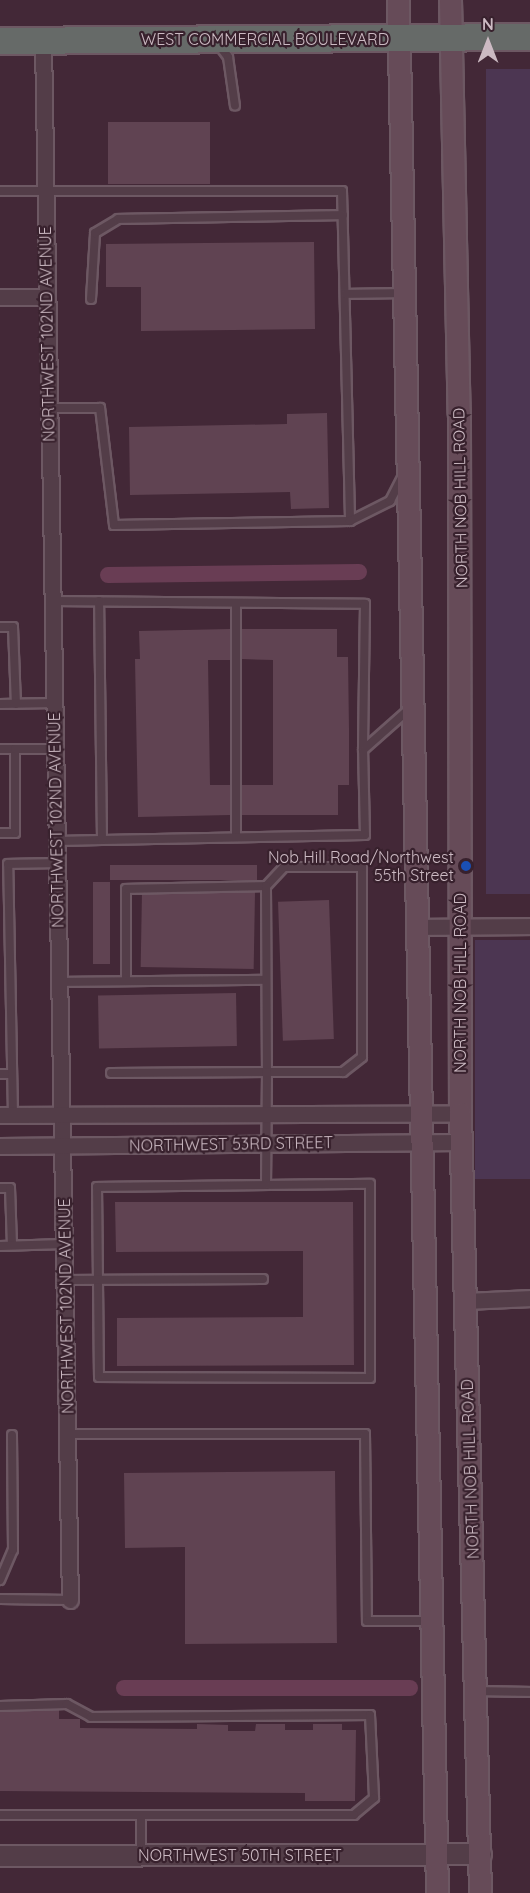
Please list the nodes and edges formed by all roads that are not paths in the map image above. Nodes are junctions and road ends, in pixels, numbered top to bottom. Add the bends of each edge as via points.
1 (398, 0) edge
2 (450, 0) edge
3 (530, 37) edge
4 (398, 38) junction
5 (450, 38) junction
6 (214, 39) junction
7 (43, 40) junction
8 (0, 41) edge
9 (235, 106) dead end
10 (0, 191) edge
11 (45, 193) junction
12 (343, 215) junction
13 (404, 293) junction
14 (345, 294) junction
15 (0, 297) edge
16 (46, 297) junction
17 (91, 299) dead end
18 (48, 408) junction
19 (408, 465) junction
20 (350, 521) junction
21 (52, 601) junction
22 (99, 601) junction
23 (236, 603) junction
24 (0, 627) edge
25 (54, 703) junction
26 (0, 704) edge
27 (16, 704) junction
28 (414, 705) junction
29 (0, 749) edge
30 (15, 749) junction
31 (55, 749) junction
32 (363, 750) junction
33 (0, 833) edge
34 (236, 837) junction
35 (102, 840) junction
36 (56, 841) junction
37 (57, 863) junction
38 (4, 864) edge
39 (266, 886) junction
40 (530, 926) edge
41 (419, 927) junction
42 (458, 927) junction
43 (266, 980) junction
44 (126, 981) junction
45 (59, 982) junction
46 (267, 1072) junction
47 (111, 1073) dead end
48 (0, 1074) edge
49 (12, 1074) junction
50 (267, 1113) junction
51 (420, 1113) junction
52 (460, 1113) junction
53 (6, 1115) edge
54 (61, 1115) junction
55 (420, 1142) junction
56 (462, 1142) junction
57 (267, 1143) junction
58 (62, 1145) junction
59 (0, 1146) edge
60 (266, 1185) junction
61 (0, 1188) edge
62 (64, 1244) junction
63 (12, 1245) junction
64 (0, 1246) edge
65 (263, 1279) dead end
66 (65, 1280) junction
67 (98, 1280) junction
68 (530, 1298) edge
69 (467, 1301) junction
70 (69, 1434) junction
71 (12, 1435) dead end
72 (0, 1580) edge
73 (0, 1599) edge
74 (70, 1600) joint
75 (430, 1621) junction
76 (476, 1691) junction
77 (530, 1692) edge
78 (0, 1706) edge
79 (0, 1815) edge
80 (141, 1816) junction
81 (141, 1854) junction
82 (481, 1854) junction
83 (438, 1855) junction
84 (0, 1856) edge
85 (437, 1893) edge
86 (480, 1893) edge

1 - 4 main road
2 - 5 main road, NORTH NOB HILL ROAD
3 - 5 highway, WEST COMMERCIAL BOULEVARD
4 - 5 highway, WEST COMMERCIAL BOULEVARD
4 - 6 highway, WEST COMMERCIAL BOULEVARD
4 - 13 main road
5 - 42 main road, NORTH NOB HILL ROAD via 462,766
6 - 7 highway, WEST COMMERCIAL BOULEVARD
6 - 9 lane via 228,57
7 - 8 highway, WEST COMMERCIAL BOULEVARD
7 - 11 street, NORTHWEST 102ND AVENUE
10 - 11 lane
11 - 12 lane via 342,191
11 - 16 street, NORTHWEST 102ND AVENUE
12 - 14 lane
12 - 17 lane via 118,219 95,233
13 - 14 lane
13 - 19 main road
14 - 20 lane
15 - 16 street
16 - 18 street, NORTHWEST 102ND AVENUE
18 - 20 lane via 100,408 114,525
18 - 21 street, NORTHWEST 102ND AVENUE
19 - 20 lane via 390,501
19 - 28 main road
21 - 22 lane
21 - 25 street, NORTHWEST 102ND AVENUE
22 - 23 lane
22 - 35 lane
23 - 32 lane via 365,604
23 - 34 lane
24 - 27 lane via 12,627
25 - 27 lane
25 - 31 street, NORTHWEST 102ND AVENUE
26 - 27 lane
28 - 32 lane
28 - 41 main road
29 - 30 lane
30 - 31 lane
30 - 33 lane via 15,833
31 - 36 street, NORTHWEST 102ND AVENUE
32 - 34 lane via 365,835
34 - 35 lane
35 - 36 lane
36 - 37 street, NORTHWEST 102ND AVENUE
37 - 38 lane
37 - 45 street, NORTHWEST 102ND AVENUE
38 - 49 lane
39 - 43 lane
39 - 44 lane via 126,889
39 - 46 lane via 284,867 362,867 362,1057 343,1072
40 - 42 street
41 - 42 street
41 - 51 main road
42 - 52 main road, NORTH NOB HILL ROAD
43 - 44 lane
43 - 46 lane
44 - 45 lane
45 - 54 street, NORTHWEST 102ND AVENUE
46 - 47 lane
46 - 50 lane
48 - 49 lane
49 - 53 lane
50 - 51 street, NORTHWEST 53RD STREET
50 - 54 street, NORTHWEST 53RD STREET
50 - 57 lane
51 - 52 street, NORTHWEST 53RD STREET
51 - 55 main road
52 - 56 main road, NORTH NOB HILL ROAD
53 - 54 street, NORTHWEST 53RD STREET
54 - 58 street, NORTHWEST 102ND AVENUE
55 - 56 street, NORTHWEST 53RD STREET
55 - 57 street, NORTHWEST 53RD STREET
55 - 75 main road
56 - 69 main road, NORTH NOB HILL ROAD
57 - 58 street, NORTHWEST 53RD STREET
57 - 60 lane
58 - 59 street, NORTHWEST 53RD STREET
58 - 62 street, NORTHWEST 102ND AVENUE
60 - 67 lane via 98,1187
60 - 67 lane via 370,1184 370,1378 99,1377
61 - 63 lane via 10,1188
62 - 63 lane
62 - 66 street, NORTHWEST 102ND AVENUE
63 - 64 lane
65 - 67 lane
66 - 67 lane
66 - 70 street, NORTHWEST 102ND AVENUE
68 - 69 street
69 - 76 main road, NORTH NOB HILL ROAD
70 - 74 street, NORTHWEST 102ND AVENUE
70 - 75 lane via 365,1434 367,1621
71 - 72 lane via 13,1550
73 - 74 lane
75 - 83 main road
76 - 77 lane
76 - 82 main road, NORTH NOB HILL ROAD
78 - 80 lane via 67,1704 91,1717 370,1715 374,1798 354,1815
79 - 80 lane
80 - 81 lane
81 - 83 street, NORTHWEST 50TH STREET
81 - 84 street, NORTHWEST 50TH STREET
82 - 83 street, NORTHWEST 50TH STREET
82 - 86 main road, NORTH NOB HILL ROAD
83 - 85 main road

